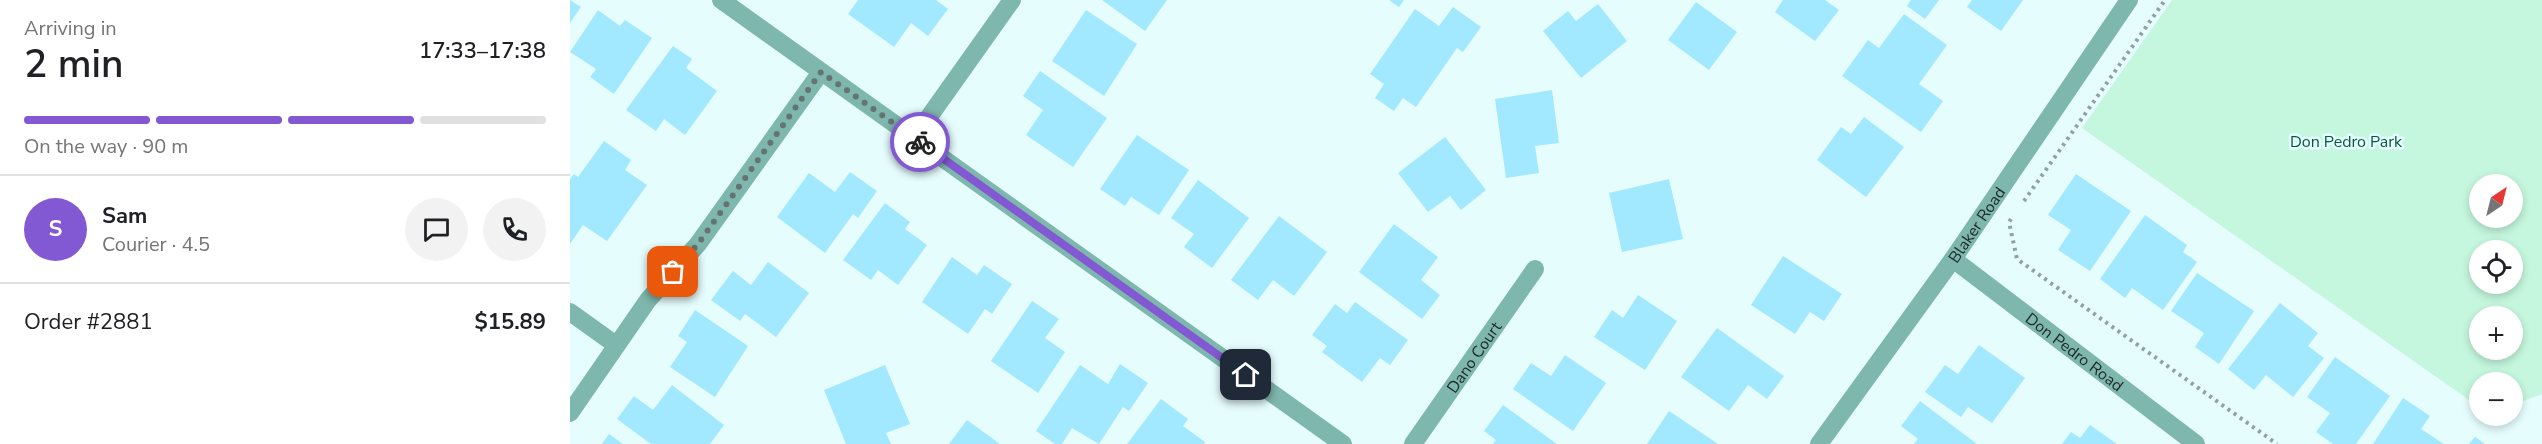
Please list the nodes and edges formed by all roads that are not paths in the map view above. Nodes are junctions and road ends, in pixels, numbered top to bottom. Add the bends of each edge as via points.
1 (720, 0) edge
2 (1011, 0) edge
3 (2129, 0) edge
4 (821, 72) junction
5 (914, 138) junction
6 (1953, 259) junction
7 (1535, 268) dead end
8 (570, 312) edge
9 (616, 345) junction
10 (570, 413) edge
11 (1343, 444) edge
12 (1413, 444) edge
13 (1819, 444) edge
14 (2196, 444) edge

1 - 4 street
2 - 5 street
3 - 6 street, Blaker Road
4 - 5 street
4 - 9 street via 698,244 648,300
5 - 11 street
6 - 13 street, Blaker Road
6 - 14 street, Don Pedro Road
7 - 12 street, Dano Court
8 - 9 street
9 - 10 street

